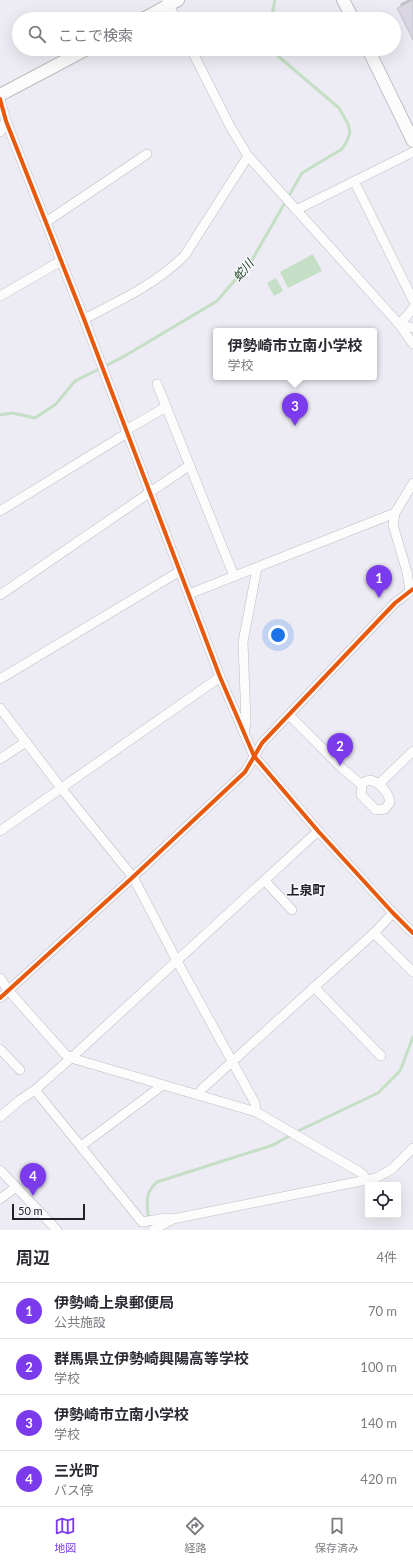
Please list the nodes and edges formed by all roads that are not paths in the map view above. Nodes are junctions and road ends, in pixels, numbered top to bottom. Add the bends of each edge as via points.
1 (344, 0) edge
2 (171, 2) edge
3 (155, 12) edge
4 (174, 12) edge
5 (350, 12) edge
6 (74, 56) edge
7 (195, 56) edge
8 (371, 56) edge
9 (0, 95) edge
10 (0, 99) edge
11 (6, 121) junction
12 (0, 132) edge
13 (413, 141) edge
14 (413, 152) edge
15 (147, 154) dead end
16 (248, 156) junction
17 (354, 181) junction
18 (293, 207) junction
19 (46, 222) junction
20 (61, 261) junction
21 (0, 296) edge
22 (413, 300) edge
23 (413, 308) edge
24 (84, 319) junction
25 (399, 324) junction
26 (413, 328) edge
27 (413, 344) edge
28 (157, 384) dead end
29 (166, 407) junction
30 (126, 432) junction
31 (190, 465) junction
32 (413, 483) edge
33 (150, 493) junction
34 (0, 511) edge
35 (394, 513) junction
36 (257, 568) junction
37 (180, 571) junction
38 (234, 576) junction
39 (411, 590) edge
40 (189, 594) junction
41 (0, 595) edge
42 (220, 677) junction
43 (0, 679) edge
44 (0, 708) edge
45 (289, 715) junction
46 (244, 735) junction
47 (26, 742) junction
48 (413, 752) edge
49 (254, 756) junction
50 (0, 759) edge
51 (378, 784) junction
52 (362, 785) junction
53 (62, 788) junction
54 (0, 831) edge
55 (318, 831) junction
56 (134, 877) junction
57 (265, 881) junction
58 (292, 910) dead end
59 (394, 913) junction
60 (374, 932) junction
61 (413, 932) edge
62 (177, 962) junction
63 (413, 972) edge
64 (0, 978) edge
65 (314, 987) junction
66 (8, 990) junction
67 (0, 998) edge
68 (0, 1049) edge
69 (381, 1056) dead end
70 (71, 1058) junction
71 (232, 1062) junction
72 (20, 1070) dead end
73 (163, 1085) junction
74 (36, 1090) junction
75 (198, 1095) junction
76 (256, 1112) junction
77 (0, 1117) edge
78 (81, 1146) junction
79 (413, 1148) edge
80 (0, 1170) edge
81 (365, 1179) junction
82 (16, 1188) junction
83 (0, 1199) edge
84 (173, 1219) junction
85 (57, 1230) edge
86 (153, 1230) edge

1 - 5 main road
2 - 3 main road
2 - 4 street
6 - 9 main road
7 - 16 street
8 - 13 main road
10 - 11 street
11 - 12 street
11 - 19 street
14 - 17 street
15 - 19 street
16 - 18 street
16 - 24 street via 185,255 176,264 139,290
17 - 18 street
17 - 22 street
18 - 25 street
19 - 20 street
20 - 21 street
20 - 24 street
23 - 25 street
24 - 30 street
25 - 26 street
25 - 27 street
28 - 29 street
29 - 30 street
29 - 31 street
30 - 33 street
30 - 34 street
31 - 33 street
31 - 38 street
32 - 35 street
33 - 37 street
33 - 41 street
35 - 36 street
35 - 39 street via 393,525
36 - 38 street
36 - 46 street via 243,642 246,722
37 - 40 street
37 - 43 street
38 - 40 street
39 - 45 street via 395,603
40 - 42 street
42 - 46 street
42 - 53 street
44 - 47 street
45 - 49 street via 262,743
45 - 52 street
46 - 49 street
47 - 50 street
47 - 53 street
48 - 51 street
49 - 55 street
49 - 56 street via 245,772
51 - 52 street via 370,780
51 - 52 street via 390,798 389,805 382,810 376,810 361,794
53 - 54 street
53 - 56 street
55 - 57 street
55 - 59 street
56 - 62 street
56 - 66 street
57 - 58 street
57 - 62 street
59 - 60 street
59 - 61 street
60 - 63 street
60 - 65 street
62 - 70 street
62 - 71 street
64 - 66 street
65 - 69 street
65 - 71 street
66 - 67 street
66 - 70 street
68 - 72 street
70 - 73 street
70 - 74 street
71 - 75 street
71 - 76 street via 255,1103
73 - 75 street
73 - 78 street
74 - 77 street
74 - 78 street
75 - 76 street
76 - 81 street via 363,1174
78 - 84 street via 142,1222
79 - 81 street via 386,1173 376,1178
80 - 82 street
81 - 84 street
82 - 83 street
82 - 85 street
84 - 86 street

